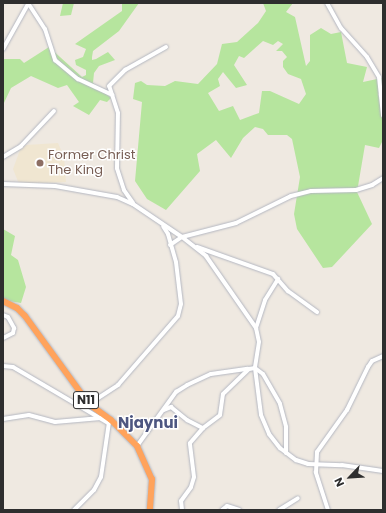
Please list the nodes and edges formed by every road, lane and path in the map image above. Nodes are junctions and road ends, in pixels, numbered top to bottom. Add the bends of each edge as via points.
1 (327, 3) edge
2 (28, 4) edge
3 (166, 47) dead end
4 (3, 49) edge
5 (113, 96) junction
6 (54, 110) dead end
7 (383, 116) edge
8 (3, 157) edge
9 (383, 178) edge
10 (3, 184) edge
11 (124, 190) junction
12 (117, 197) junction
13 (133, 204) junction
14 (162, 224) junction
15 (182, 237) junction
16 (170, 244) junction
17 (195, 247) junction
18 (278, 279) junction
19 (3, 302) edge
20 (317, 312) dead end
21 (3, 315) edge
22 (256, 328) junction
23 (3, 338) edge
24 (383, 356) edge
25 (3, 366) edge
26 (256, 368) junction
27 (249, 369) junction
28 (89, 404) junction
29 (163, 410) junction
30 (3, 418) edge
31 (101, 418) junction
32 (110, 421) junction
33 (203, 428) junction
34 (137, 446) junction
35 (286, 453) junction
36 (316, 465) junction
37 (383, 471) edge
38 (298, 498) dead end
39 (74, 510) edge
40 (150, 510) edge
41 (182, 510) edge
42 (222, 510) edge
43 (239, 510) edge
44 (279, 510) edge
45 (328, 510) edge

1 - 7 street via 341,28 367,57 379,77
2 - 4 street
2 - 5 street via 44,29 55,60 78,79
3 - 5 street via 114,78 109,86
5 - 11 street via 118,113 116,157
6 - 8 street via 21,146
9 - 15 street via 356,190 311,191 291,196 236,223
10 - 12 street via 56,186
11 - 12 street
11 - 13 street
12 - 13 street
13 - 14 street
14 - 15 street
14 - 16 street
15 - 16 street
15 - 17 street
16 - 28 street via 176,262 181,304 178,316 118,385
17 - 18 street via 264,270
17 - 22 street via 216,269
18 - 20 street via 288,291
18 - 22 street via 265,300
19 - 28 highway, N11 via 17,308 25,316
21 - 23 street via 14,328 12,333
22 - 26 street via 259,342
24 - 36 street via 372,361 368,367 347,410 318,449
25 - 31 street via 13,367
26 - 27 street
26 - 35 street via 263,374 280,404 286,427
26 - 35 street via 260,415 270,434
27 - 29 street via 211,374 187,384 176,392
27 - 33 street via 223,394 220,416
28 - 32 highway, N11
29 - 33 street via 171,407 187,420
29 - 34 street
30 - 31 street via 29,415 55,422
31 - 32 street
32 - 34 highway, N11
32 - 39 street via 101,477 94,490
33 - 41 street via 190,443 194,477 181,501
34 - 40 highway, N11 via 152,479
35 - 36 street via 296,460
36 - 37 street via 342,465
36 - 45 street
38 - 44 street
42 - 43 street via 227,506

